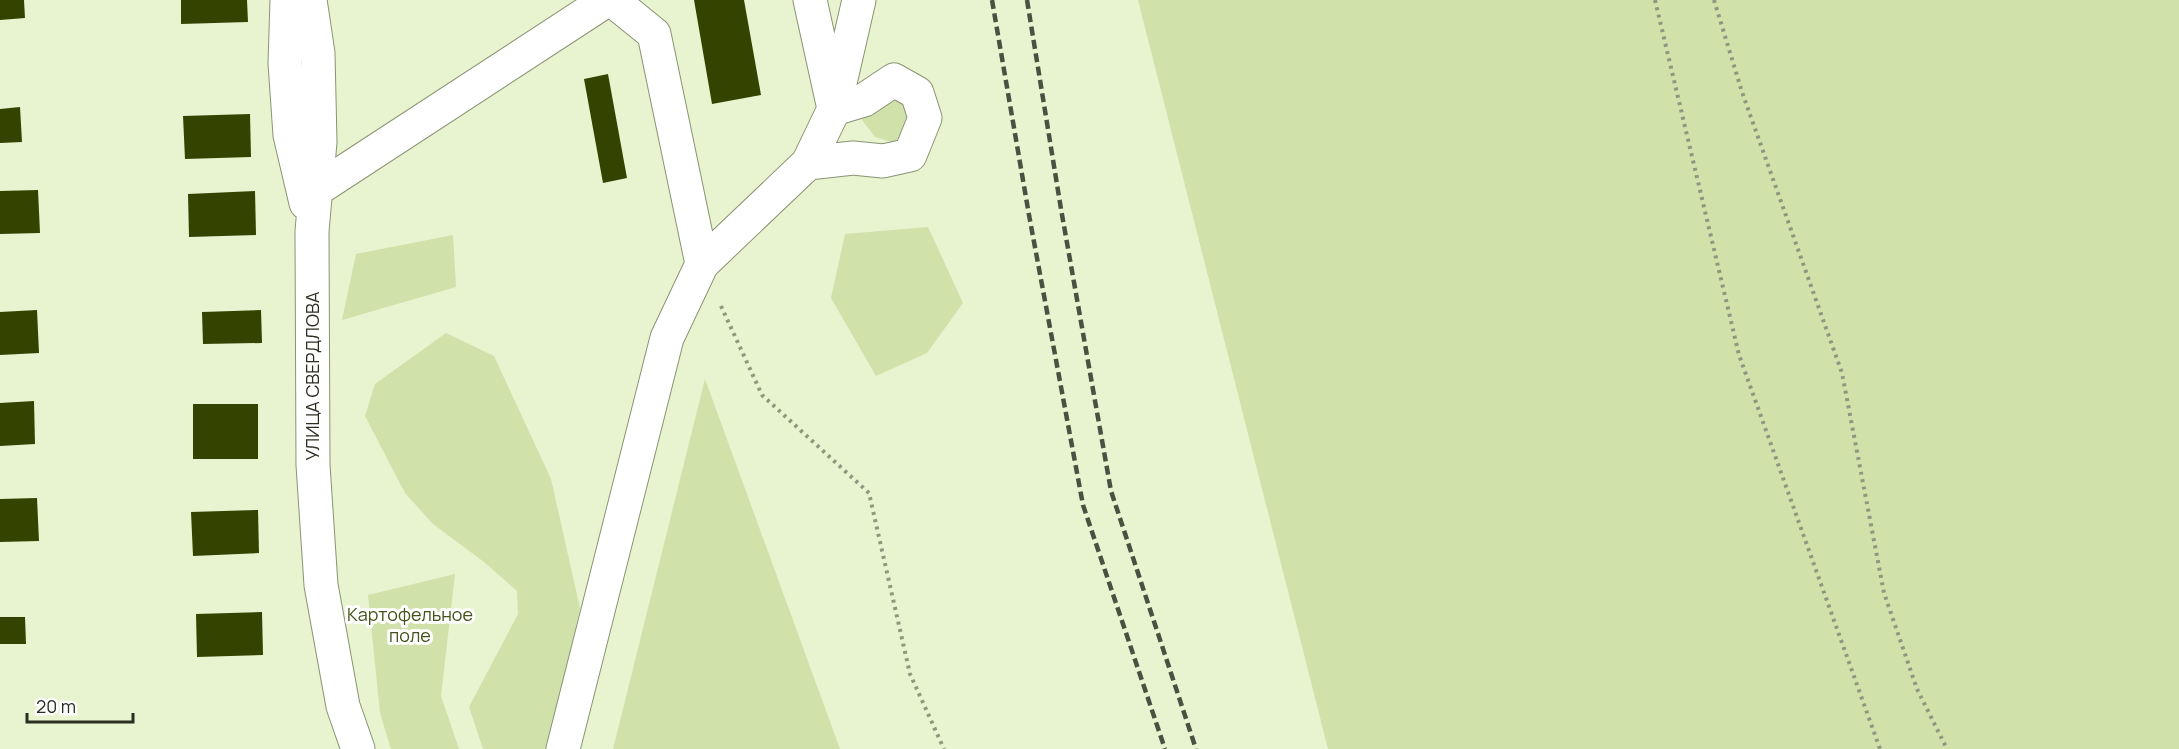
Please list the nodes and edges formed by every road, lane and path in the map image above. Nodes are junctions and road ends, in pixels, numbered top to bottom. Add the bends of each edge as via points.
1 (287, 0) edge
2 (310, 0) edge
3 (607, 0) edge
4 (612, 0) edge
5 (810, 0) edge
6 (859, 0) edge
7 (1655, 0) edge
8 (1714, 0) edge
9 (834, 110) junction
10 (808, 163) junction
11 (316, 190) junction
12 (312, 231) junction
13 (702, 264) junction
14 (358, 749) edge
15 (563, 749) edge
16 (944, 749) edge
17 (1880, 749) edge
18 (1947, 749) edge

1 - 12 street via 285,63 290,135
2 - 11 street, УЛИЦА СВЕРДЛОВА via 318,53 320,142
3 - 11 street
4 - 13 street via 654,34
5 - 9 street
6 - 9 street
7 - 17 path via 1739,355
8 - 18 path via 1742,92 1842,373 1884,594 1917,689
9 - 10 street
9 - 10 street via 864,100 894,80 916,93 925,118 910,155 883,161 853,158
10 - 13 street
11 - 12 street, УЛИЦА СВЕРДЛОВА
12 - 14 street, УЛИЦА СВЕРДЛОВА via 313,465 321,585 344,706
13 - 15 street via 667,338
13 - 16 path via 762,394 869,493 910,674

